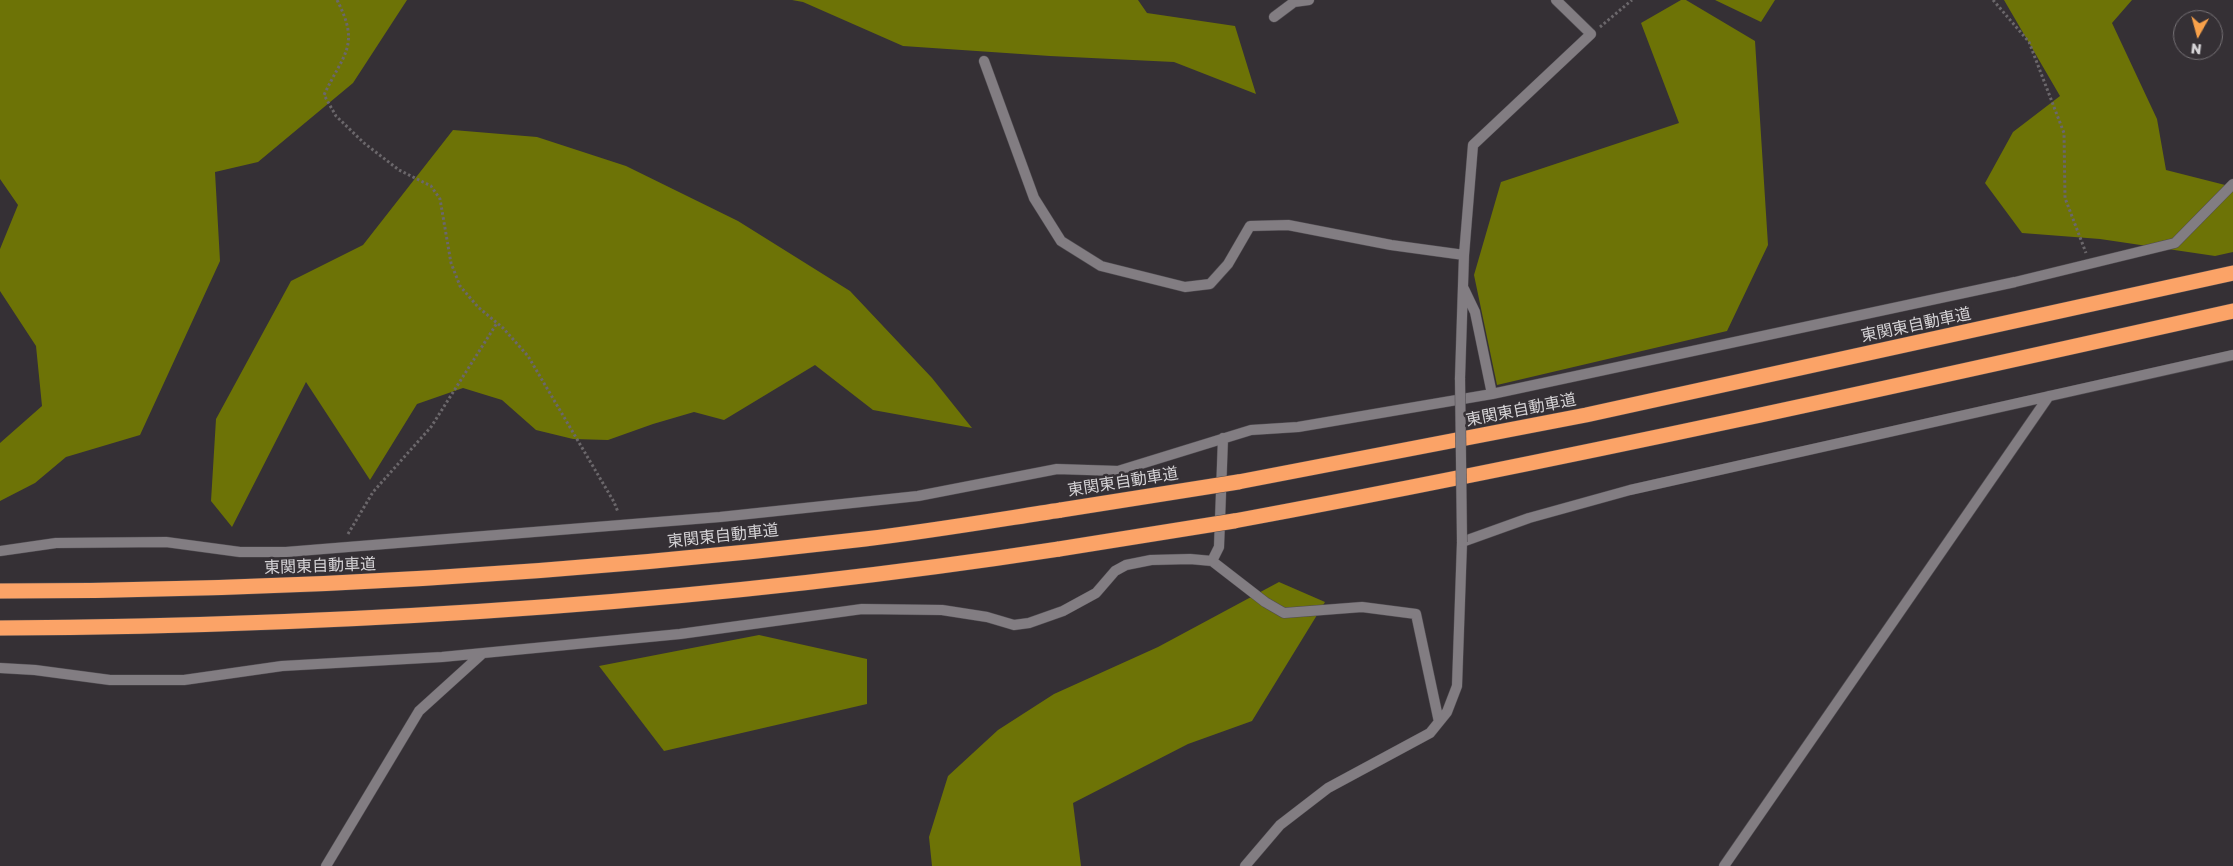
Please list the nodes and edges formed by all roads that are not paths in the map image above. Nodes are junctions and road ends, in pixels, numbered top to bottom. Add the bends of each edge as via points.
1 (1309, 0) edge
2 (1556, 0) edge
3 (1274, 17) dead end
4 (984, 61) dead end
5 (2233, 184) edge
6 (1464, 255) junction
7 (2233, 273) edge
8 (1463, 288) junction
9 (2233, 311) edge
10 (2233, 355) edge
11 (1492, 394) junction
12 (2049, 396) junction
13 (1223, 438) junction
14 (1462, 542) junction
15 (0, 551) edge
16 (1212, 561) junction
17 (0, 591) edge
18 (0, 628) edge
19 (483, 653) junction
20 (0, 668) edge
21 (1439, 722) junction
22 (326, 866) edge
23 (1245, 866) edge
24 (1724, 866) edge

1 - 3 street via 1294,2
2 - 6 street via 1591,34 1473,145
4 - 6 street via 1034,198 1061,240 1101,266 1185,287 1210,284 1228,264 1250,226 1288,225 1390,245
5 - 11 street via 2175,243 2015,282
6 - 8 street
7 - 17 highway, 東関東自動車道, bridge via 1586,415 1238,482 867,538 408,580 116,591
8 - 11 street via 1476,312
8 - 14 street, bridge via 1460,378
9 - 18 highway, bridge via 1418,487 1059,549 868,575 569,606 294,622
10 - 12 street
11 - 13 street via 1298,427 1251,430
12 - 14 street via 1630,490 1529,518
12 - 24 street
13 - 15 street via 1118,471 1057,468 918,496 623,525 277,552 240,552 166,542 56,542
13 - 16 street via 1219,547
14 - 21 street via 1457,686 1447,712
16 - 19 street via 1151,560 1126,565 1115,571 1096,593 1063,611 1014,625 942,610 862,609 680,634
16 - 21 street via 1284,613 1362,607 1416,614
19 - 20 street via 282,666 184,680 110,680
19 - 22 street via 420,711
21 - 23 street via 1430,733 1328,788 1280,825

